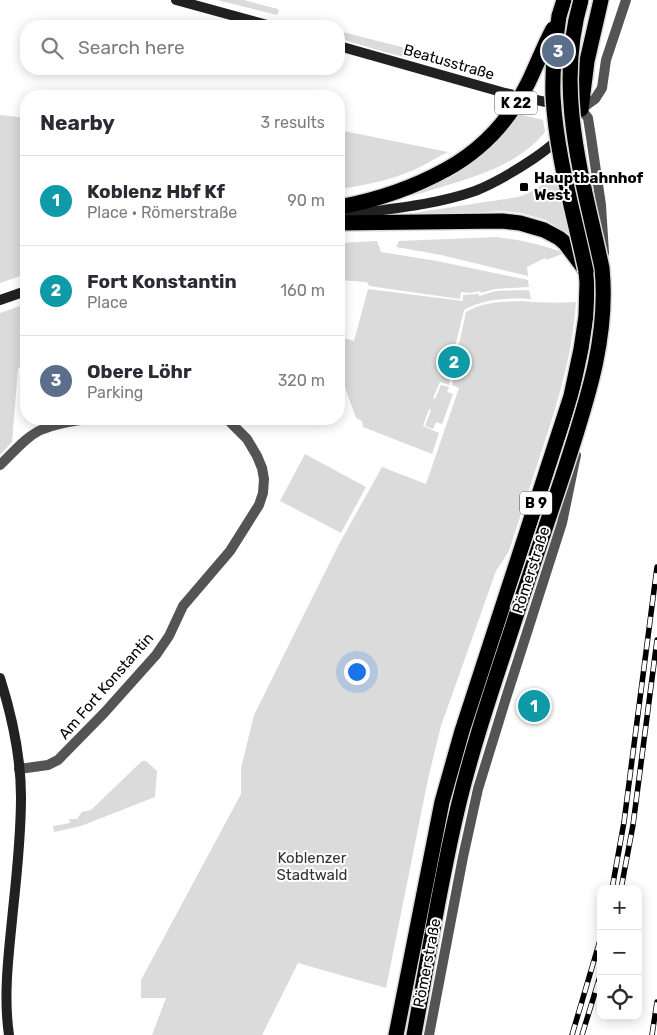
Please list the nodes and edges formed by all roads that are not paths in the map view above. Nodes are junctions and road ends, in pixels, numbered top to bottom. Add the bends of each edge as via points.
1 (176, 0) edge
2 (564, 0) edge
3 (581, 0) edge
4 (602, 0) edge
5 (626, 0) edge
6 (559, 16) junction
7 (248, 20) edge
8 (345, 48) edge
9 (549, 104) junction
10 (581, 109) junction
11 (540, 155) junction
12 (345, 206) edge
13 (345, 215) edge
14 (345, 223) edge
15 (586, 272) junction
16 (20, 294) edge
17 (0, 300) edge
18 (56, 425) edge
19 (233, 425) edge
20 (0, 465) edge
21 (0, 678) edge
22 (19, 769) junction
23 (3, 1003) edge
24 (9, 1035) edge
25 (396, 1035) edge
26 (414, 1035) edge
27 (429, 1035) edge

1 - 7 street
2 - 6 highway, B 9
3 - 26 highway, B 9, bridge via 573,33 570,98 576,148 602,268 604,318 586,403 458,806
4 - 10 highway
5 - 10 street via 606,60 602,88
6 - 12 highway, K 22, bridge via 528,83 489,138 457,164 413,186
6 - 15 highway, B 9, bridge via 553,70 556,125
8 - 9 street, Beatusstraße
9 - 10 street, Beatusstraße
9 - 11 street via 551,131
10 - 11 street via 561,138
10 - 27 street, Römerstraße via 588,118 592,137 606,271 595,359 562,524 478,789
11 - 13 street via 515,172 475,190 428,202
14 - 15 highway via 520,223 544,230 565,244
15 - 25 highway, B 9 via 586,316 571,396 442,802
16 - 17 street
18 - 20 street via 28,439
19 - 22 street, Am Fort Konstantin via 247,439 262,468 263,493 252,518 230,551 183,606 156,655 105,712 58,760
21 - 22 street via 12,719
22 - 23 street via 19,852
23 - 24 street

